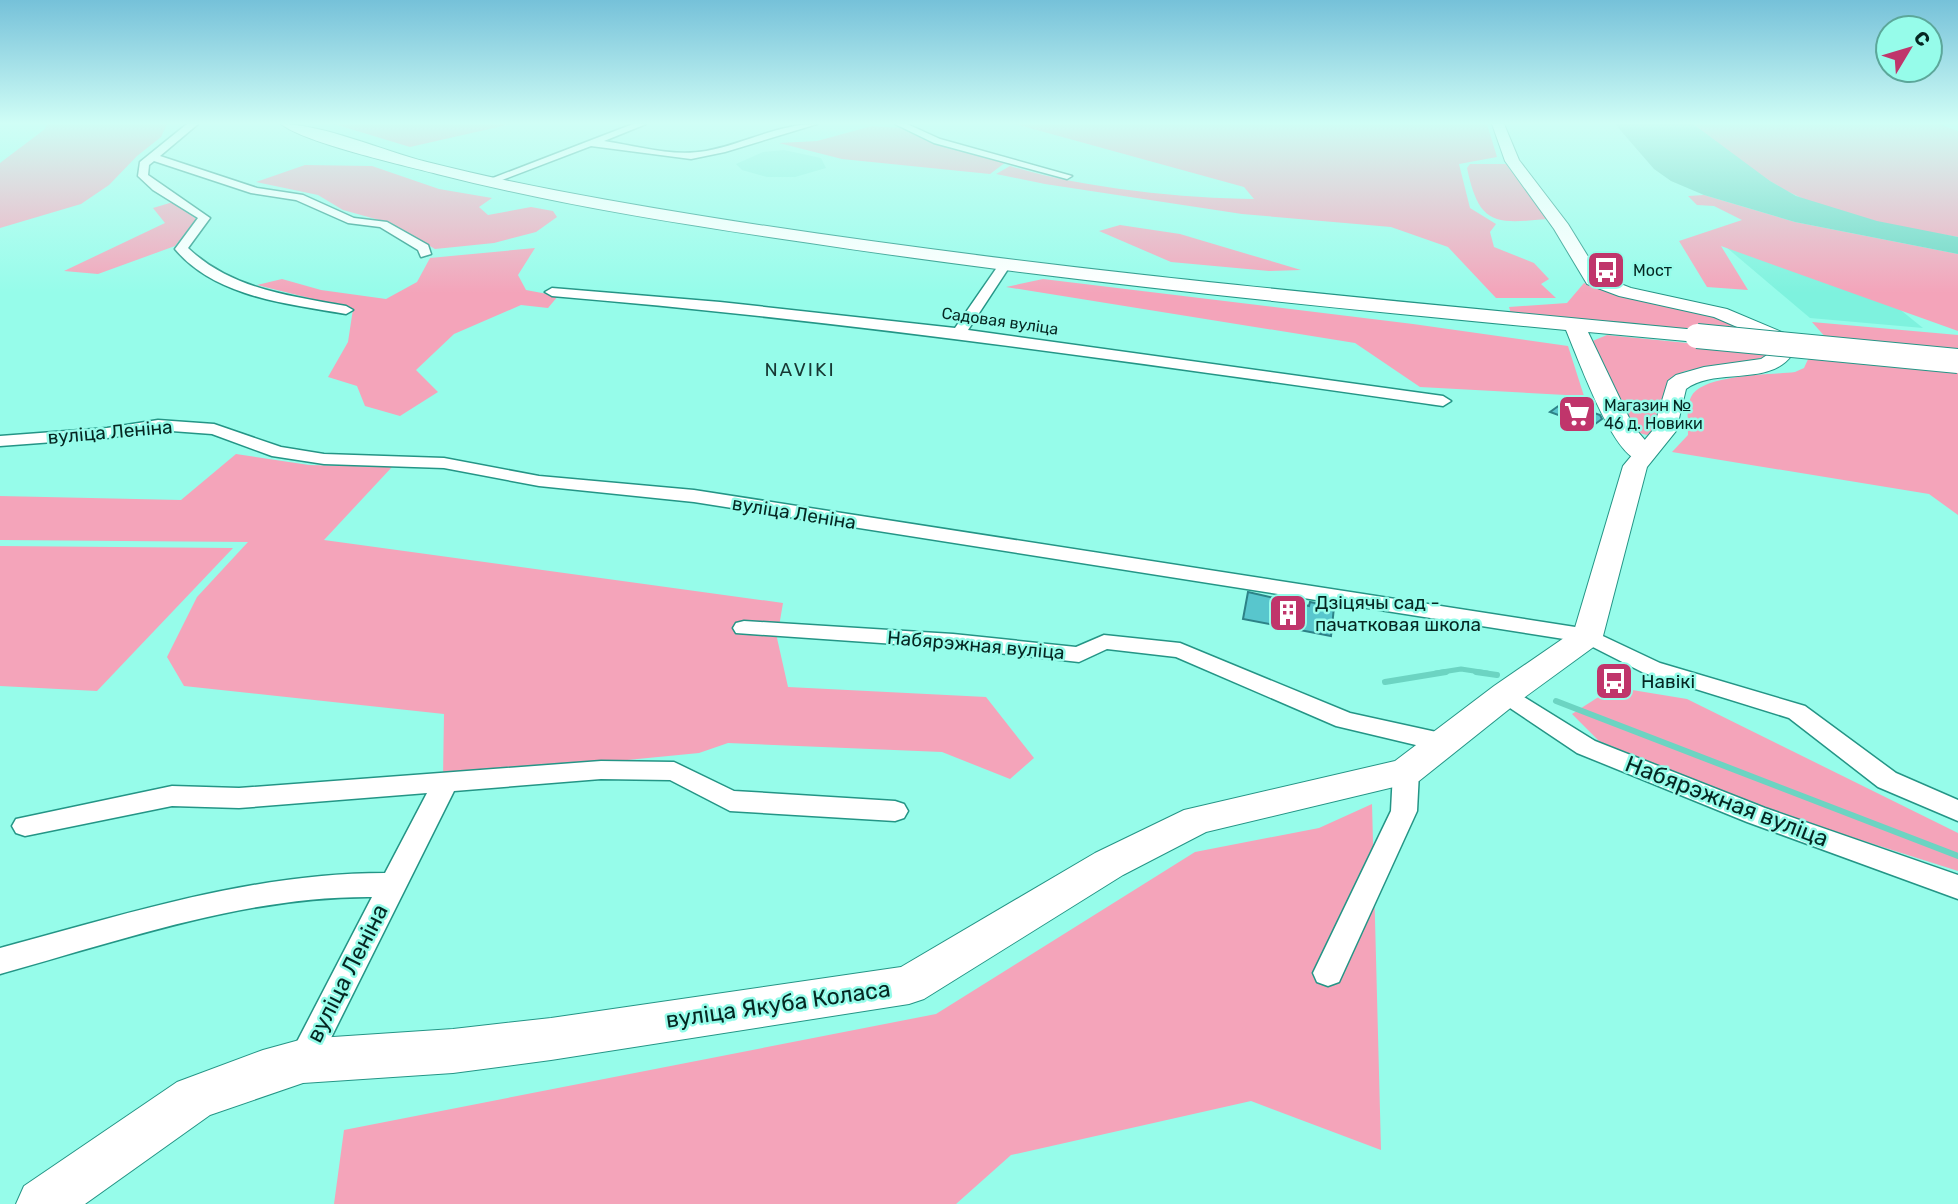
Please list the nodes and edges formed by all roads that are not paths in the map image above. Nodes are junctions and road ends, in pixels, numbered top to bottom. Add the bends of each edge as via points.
1 (147, 180) edge
2 (222, 180) edge
3 (487, 180) edge
4 (1526, 180) edge
5 (490, 181) joint
6 (425, 254) dead end
7 (1004, 266) junction
8 (552, 292) dead end
9 (346, 310) dead end
10 (1574, 324) junction
11 (959, 333) junction
12 (1958, 361) edge
13 (1443, 401) dead end
14 (0, 441) edge
15 (1643, 453) junction
16 (744, 628) dead end
17 (1588, 636) junction
18 (1506, 694) junction
19 (1441, 742) junction
20 (1406, 772) junction
21 (444, 783) junction
22 (895, 811) dead end
23 (1958, 811) edge
24 (25, 826) dead end
25 (392, 885) junction
26 (1958, 887) edge
27 (0, 961) edge
28 (1328, 973) dead end
29 (303, 1061) junction
30 (42, 1204) edge

1 - 9 street via 204,218 181,249 192,262 258,293
2 - 6 street via 255,191 299,197 352,220 383,224 424,247
3 - 5 main road
4 - 15 street via 1593,280 1720,313 1777,337 1781,355 1767,364 1684,380 1676,386 1664,431
5 - 7 main road via 715,223
7 - 10 main road
7 - 11 street
8 - 11 street, Садовая вуліца
10 - 12 main road, bridge
10 - 15 main road via 1622,429
11 - 13 street, Садовая вуліца
14 - 17 street, вуліца Леніна via 158,425 214,429 289,454 444,463 539,481 694,496
15 - 17 street via 1635,466
16 - 19 street, Набярэжная вуліца via 1079,654 1104,642 1180,650 1344,720
17 - 18 street, вуліца Якуба Коласа
17 - 23 street, вуліца Леніна via 1652,668 1797,712 1887,780
18 - 19 street, вуліца Якуба Коласа
18 - 26 street, Набярэжная вуліца via 1586,747 1756,815
19 - 20 street, вуліца Якуба Коласа
20 - 28 street via 1404,810
20 - 29 street, вуліца Якуба Коласа via 1197,820 1109,864 909,985 551,1039
21 - 22 street via 601,770 674,771 730,802
21 - 24 street via 239,798 172,796
21 - 25 street, вуліца Леніна
25 - 27 street, вуліца Леніна via 357,883 238,899
25 - 29 street, вуліца Леніна
29 - 30 street, вуліца Якуба Коласа via 194,1098

